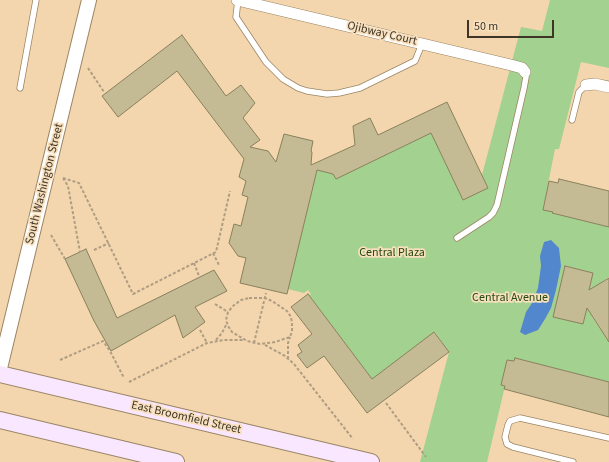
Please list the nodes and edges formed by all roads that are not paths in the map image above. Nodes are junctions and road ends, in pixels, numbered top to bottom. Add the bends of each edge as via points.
1 (36, 0) edge
2 (89, 0) edge
3 (238, 0) edge
4 (422, 44) junction
5 (525, 72) joint
6 (586, 85) joint
7 (609, 87) edge
8 (20, 88) dead end
9 (572, 120) dead end
10 (456, 238) dead end
11 (0, 368) edge
12 (0, 374) edge
13 (0, 420) edge
14 (609, 438) edge
15 (176, 462) edge
16 (371, 462) edge
17 (573, 462) edge

1 - 8 lane
2 - 11 street, South Washington Street
3 - 4 street, Ojibway Court
3 - 4 lane via 236,17 266,62 283,79 307,91 338,94 360,88 415,61
4 - 5 street, Ojibway Court via 511,64
5 - 10 lane via 524,88 497,205 493,213
6 - 7 street
6 - 9 lane via 579,92
12 - 16 main road, East Broomfield Street
13 - 15 main road
14 - 17 lane via 520,418 510,421 505,437 507,444

